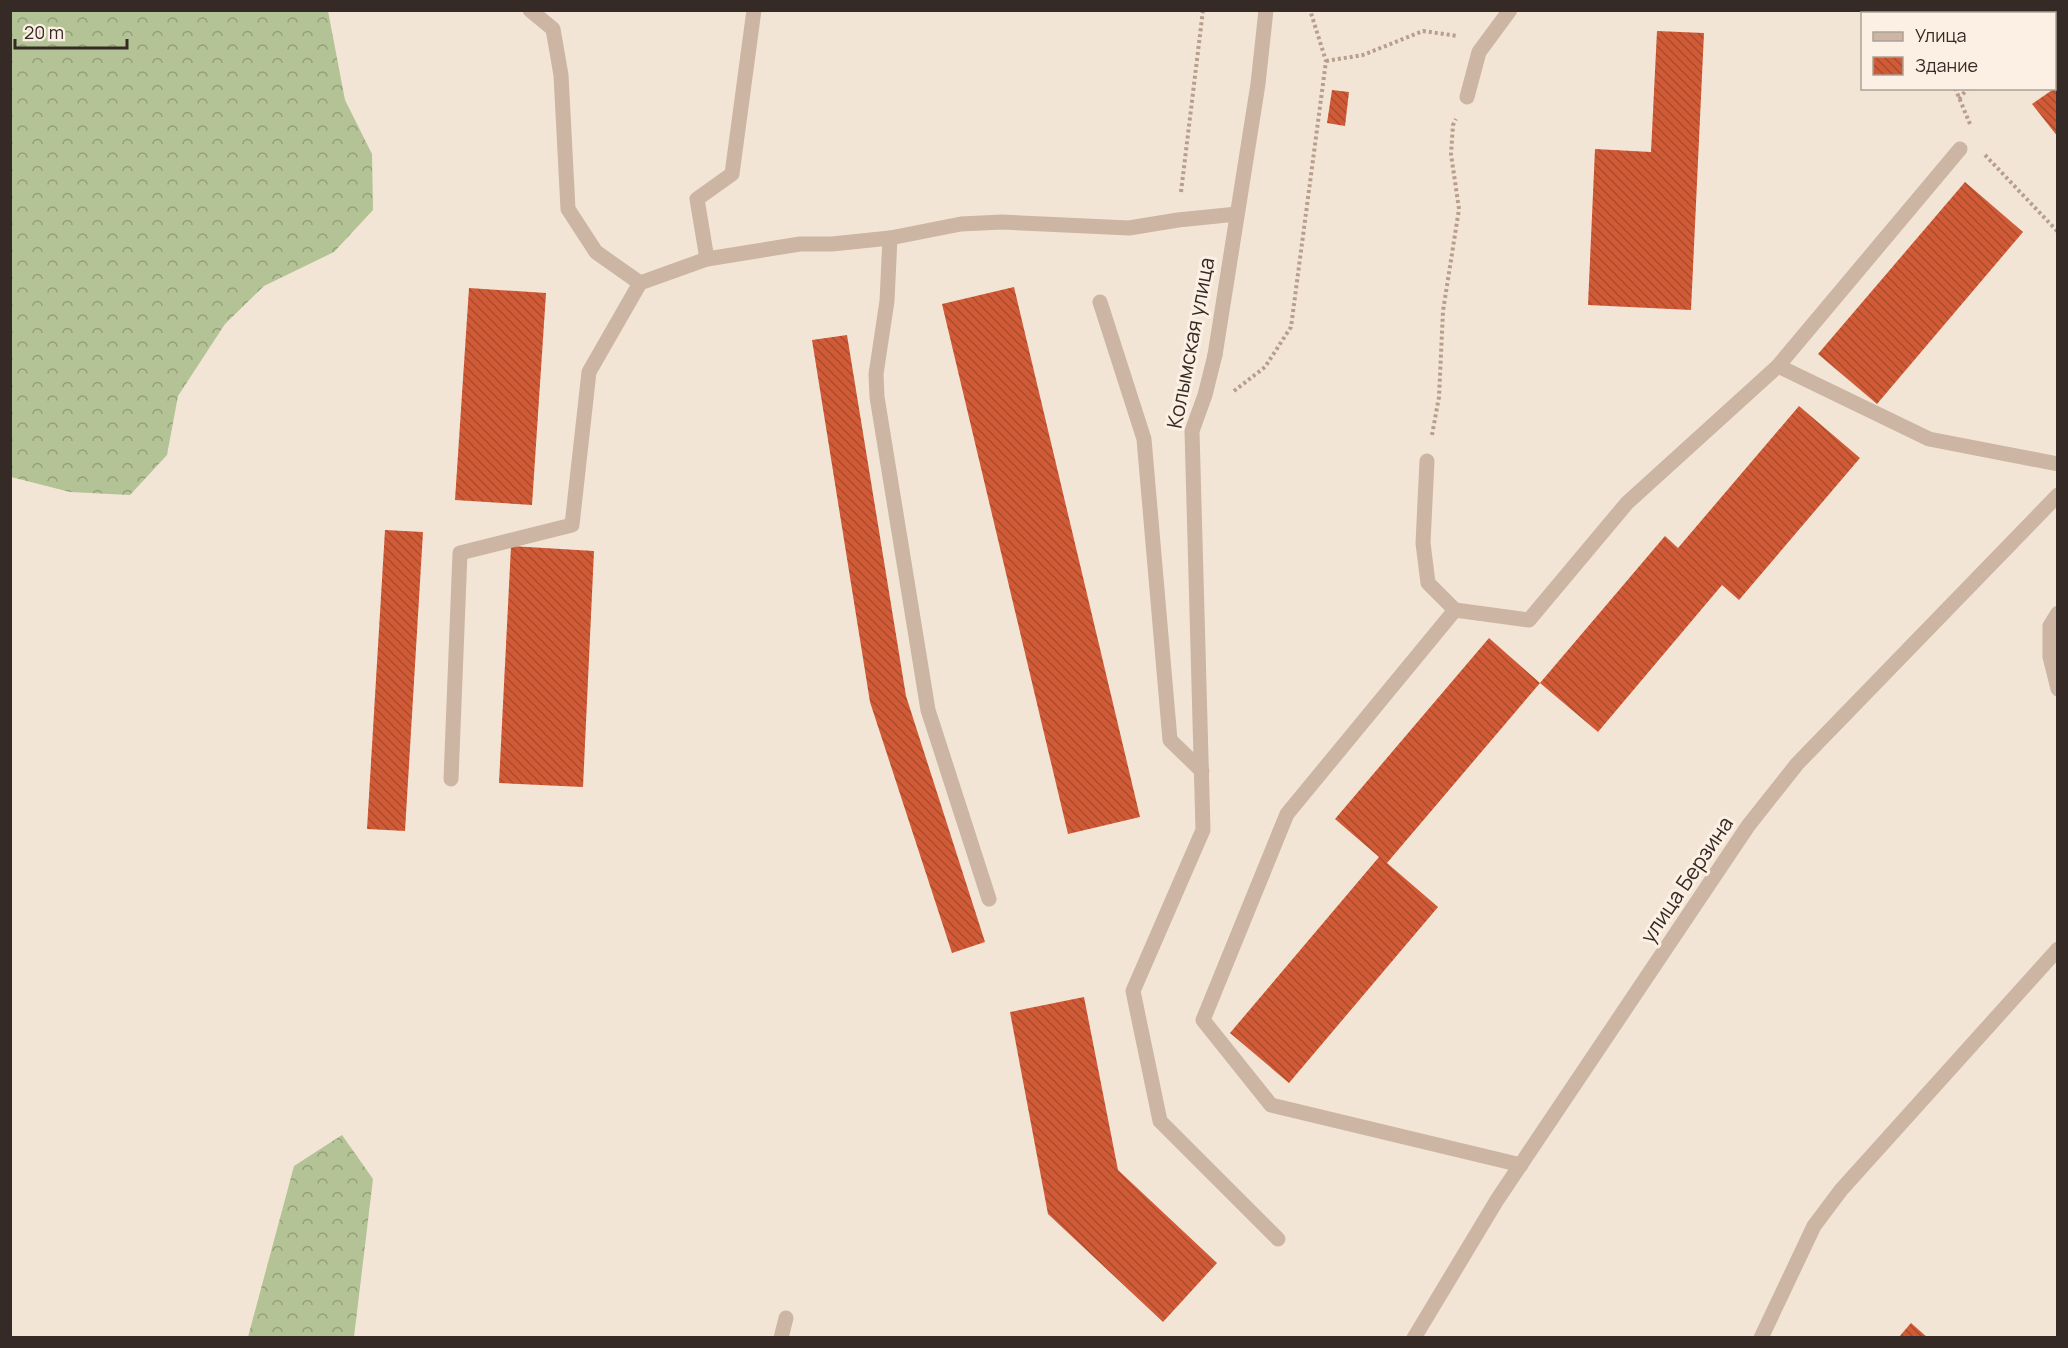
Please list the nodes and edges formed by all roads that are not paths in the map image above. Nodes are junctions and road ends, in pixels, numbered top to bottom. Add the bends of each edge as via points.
1 (754, 10) edge
2 (1266, 10) edge
3 (1510, 10) edge
4 (539, 13) edge
5 (1467, 97) road end
6 (1960, 149) dead end
7 (1237, 214) junction
8 (890, 238) junction
9 (706, 259) junction
10 (640, 282) junction
11 (1100, 302) dead end
12 (1778, 366) junction
13 (1427, 461) road end
14 (2058, 464) edge
15 (2058, 495) edge
16 (1455, 610) junction
17 (2058, 613) edge
18 (2058, 689) edge
19 (1202, 771) junction
20 (451, 779) dead end
21 (989, 899) dead end
22 (2058, 950) edge
23 (1521, 1165) junction
24 (1278, 1239) dead end
25 (786, 1318) dead end
26 (781, 1338) edge
27 (1414, 1338) edge
28 (1761, 1338) edge

1 - 9 street via 732,174 698,199
2 - 7 street, Колымская улица
3 - 5 street via 1479,52
4 - 10 street via 552,29 561,75 568,209 596,252
6 - 12 street
7 - 8 street via 1129,228 961,224
7 - 19 street, Колымская улица via 1215,355 1192,431
8 - 9 street via 800,244
8 - 21 street via 877,397 928,710
9 - 10 street
10 - 20 street via 589,372 572,525 460,554
11 - 19 street via 1144,439 1170,740
12 - 14 street via 1929,439
12 - 16 street via 1627,503 1529,620
13 - 16 street via 1424,543 1428,583
15 - 23 street, улица Берзина via 1797,764 1748,826
16 - 23 street via 1287,814 1203,1020 1271,1106
17 - 18 street via 2050,626 2050,657
19 - 24 street, Колымская улица via 1203,830 1133,991 1160,1121
22 - 28 street via 1841,1190 1814,1226
23 - 27 street, улица Берзина
25 - 26 street

